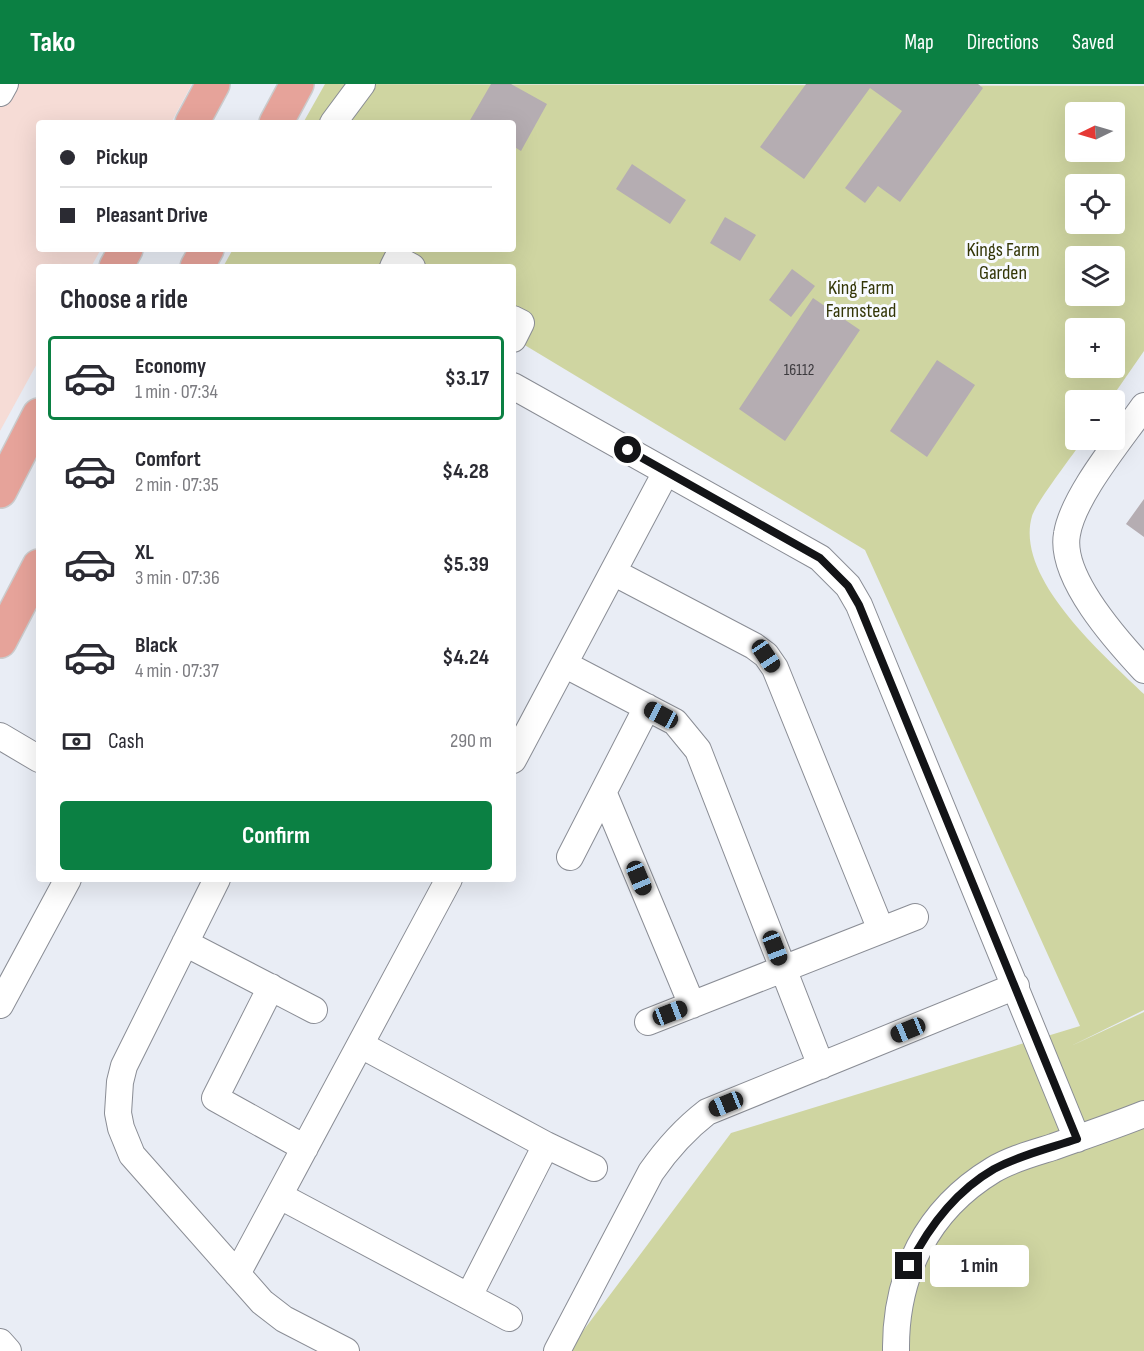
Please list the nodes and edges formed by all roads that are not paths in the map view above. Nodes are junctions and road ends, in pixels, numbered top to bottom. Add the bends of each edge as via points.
1 (5, 84) edge
2 (213, 84) edge
3 (297, 84) edge
4 (362, 84) edge
5 (0, 93) edge
6 (194, 120) edge
7 (278, 120) edge
8 (335, 120) edge
9 (394, 264) edge
10 (406, 264) edge
11 (516, 320) edge
12 (516, 333) edge
13 (516, 388) edge
14 (1144, 406) edge
15 (36, 421) edge
16 (666, 472) junction
17 (0, 491) edge
18 (36, 572) edge
19 (613, 572) junction
20 (0, 640) edge
21 (564, 663) junction
22 (1144, 670) edge
23 (647, 707) junction
24 (0, 736) edge
25 (516, 754) edge
26 (36, 757) edge
27 (604, 794) junction
28 (570, 856) dead end
29 (66, 882) edge
30 (216, 882) edge
31 (447, 882) edge
32 (915, 917) dead end
33 (881, 930) junction
34 (185, 943) junction
35 (783, 969) junction
36 (1016, 986) junction
37 (271, 987) junction
38 (0, 1005) edge
39 (692, 1005) junction
40 (314, 1010) dead end
41 (648, 1022) dead end
42 (361, 1045) junction
43 (821, 1066) junction
44 (1144, 1114) edge
45 (1077, 1139) junction
46 (546, 1145) junction
47 (305, 1148) junction
48 (594, 1168) dead end
49 (280, 1196) junction
50 (237, 1274) junction
51 (469, 1296) junction
52 (509, 1318) dead end
53 (0, 1342) edge
54 (8, 1351) edge
55 (346, 1351) edge
56 (557, 1351) edge
57 (896, 1351) edge

1 - 5 street
2 - 6 main road
3 - 7 main road
4 - 8 street
9 - 10 street via 397,259
11 - 12 street via 521,323
13 - 16 street
14 - 22 street via 1080,499 1066,535 1072,570 1107,630
15 - 17 main road
16 - 19 street
16 - 36 street via 820,558 848,586
18 - 20 main road
19 - 21 street
19 - 33 street via 754,646 775,668
21 - 23 street
21 - 25 street
23 - 27 street
23 - 35 street via 675,722 698,750
24 - 26 street
27 - 28 street
27 - 39 street
29 - 38 street
30 - 34 street
31 - 42 street
32 - 33 street
33 - 35 street
34 - 37 street
34 - 50 street via 124,1066 118,1098 119,1121 140,1167
35 - 39 street
35 - 43 street
36 - 43 street
36 - 45 street
37 - 40 street
37 - 47 street via 216,1098
39 - 41 street
42 - 46 street
42 - 47 street
43 - 56 street via 707,1112 681,1134 651,1172
44 - 45 street
45 - 57 street via 994,1170 930,1228 909,1266
46 - 48 street
46 - 51 street
47 - 49 street
49 - 50 street
49 - 51 street
50 - 55 street via 274,1312
51 - 52 street
53 - 54 street

